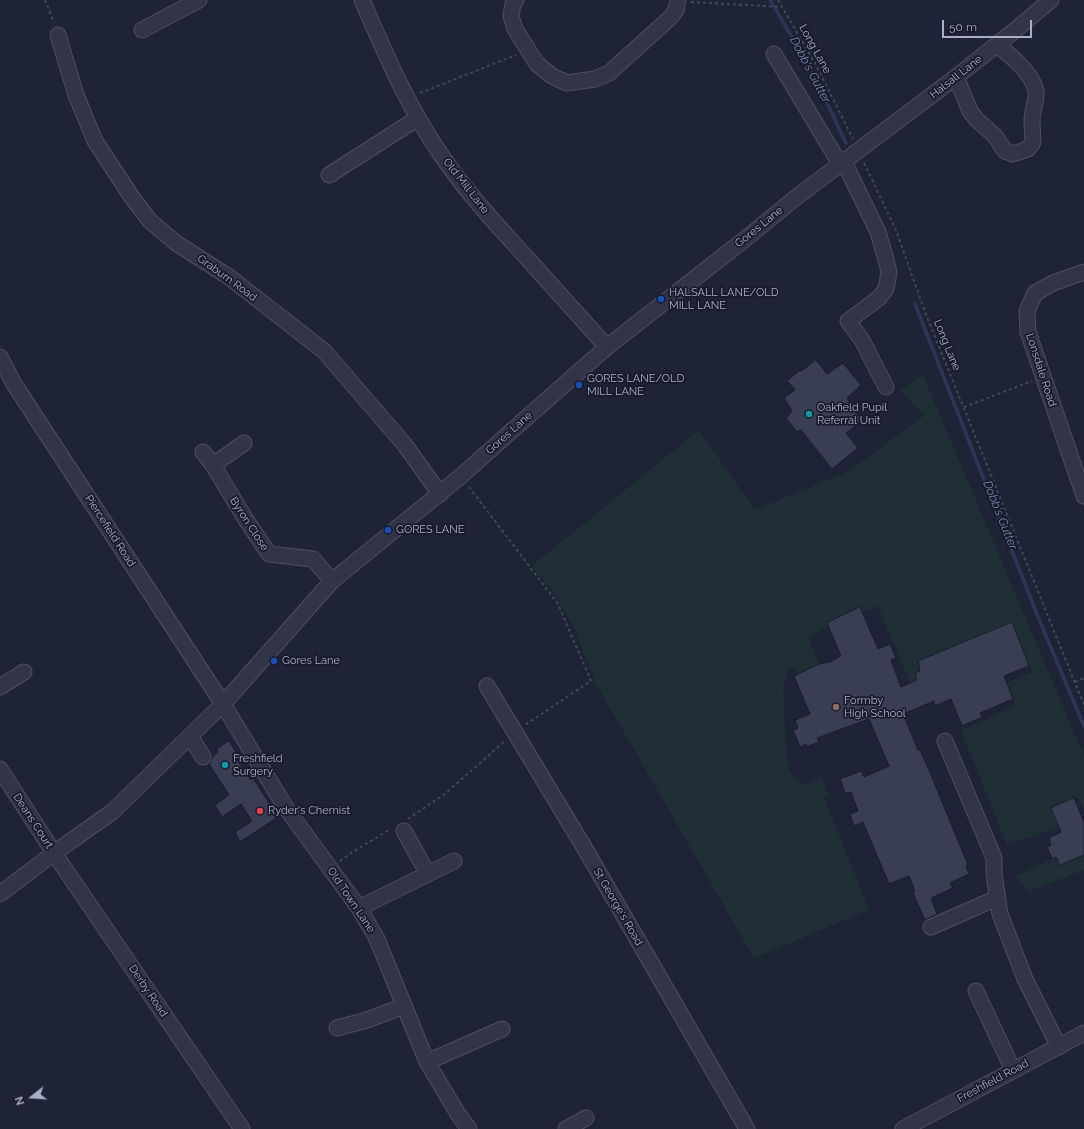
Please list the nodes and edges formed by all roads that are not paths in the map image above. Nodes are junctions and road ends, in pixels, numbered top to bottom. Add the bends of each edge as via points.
1 (199, 0) edge
2 (362, 0) edge
3 (516, 0) edge
4 (678, 0) edge
5 (1051, 0) edge
6 (142, 30) dead end
7 (58, 35) road end
8 (996, 45) junction
9 (774, 54) dead end
10 (956, 77) junction
11 (418, 118) junction
12 (858, 150) joint
13 (842, 163) junction
14 (329, 175) dead end
15 (1084, 272) edge
16 (607, 347) junction
17 (0, 356) edge
18 (886, 387) dead end
19 (244, 444) dead end
20 (203, 452) dead end
21 (213, 466) junction
22 (440, 494) junction
23 (1084, 496) edge
24 (332, 581) junction
25 (24, 672) dead end
26 (487, 686) dead end
27 (0, 688) edge
28 (223, 704) junction
29 (190, 736) junction
30 (945, 741) dead end
31 (203, 757) dead end
32 (0, 769) edge
33 (400, 827) road end
34 (54, 853) junction
35 (454, 861) dead end
36 (428, 874) junction
37 (0, 894) edge
38 (997, 898) junction
39 (359, 908) junction
40 (931, 927) dead end
41 (976, 991) dead end
42 (404, 1006) junction
43 (337, 1028) dead end
44 (502, 1029) dead end
45 (1084, 1033) edge
46 (1059, 1047) junction
47 (427, 1062) junction
48 (1014, 1070) junction
49 (586, 1118) dead end
50 (242, 1129) edge
51 (469, 1129) edge
52 (566, 1129) edge
53 (747, 1129) edge
54 (903, 1129) edge

1 - 6 street
2 - 11 street, Old Mill Lane via 406,98
3 - 4 street via 511,16 515,29 537,64 552,76 567,83 595,79 609,73 670,18 676,10
5 - 8 street, Halsall Lane
7 - 22 street, Graburn Road via 76,95 95,141 150,221 176,243 229,277 324,351 405,445
8 - 10 street, Halsall Lane
8 - 10 street via 1018,63 1032,80 1036,92 1032,120 1033,142 1028,149 1013,154 1005,150 996,136 970,111
9 - 13 street
10 - 12 street, Halsall Lane
11 - 14 street
11 - 16 street, Old Mill Lane via 443,158 473,197
12 - 13 street, Gores Lane
13 - 16 street, Gores Lane
13 - 18 street via 878,232 889,272 886,289 879,298 848,321 862,340
15 - 23 street, Lonsdale Road via 1053,283 1035,293 1027,311 1028,332
16 - 22 street, Gores Lane
17 - 28 street, Piercefield Road via 14,384
19 - 21 street
20 - 21 street, Byron Close
21 - 24 street, Byron Close via 269,554 313,559
22 - 24 street, Gores Lane
24 - 28 street, Gores Lane
25 - 27 street
26 - 53 street, St George's Road via 584,847
28 - 29 street, Gores Lane
28 - 39 street, Old Town Lane via 286,808
29 - 31 street
29 - 34 street, Gores Lane via 112,812
30 - 38 street via 994,858
32 - 34 street, Deans Court
33 - 36 street
34 - 37 street, Gores Lane
34 - 50 street, Derby Road
35 - 36 street
36 - 39 street
38 - 40 street
38 - 46 street via 1000,914 1025,979
39 - 42 street, Old Town Lane via 377,939
41 - 48 street
42 - 43 street
42 - 47 street, Old Town Lane
44 - 47 street
45 - 46 street, Freshfield Road
46 - 48 street, Freshfield Road
47 - 51 street, Old Town Lane
48 - 54 street, Freshfield Road
49 - 52 street

